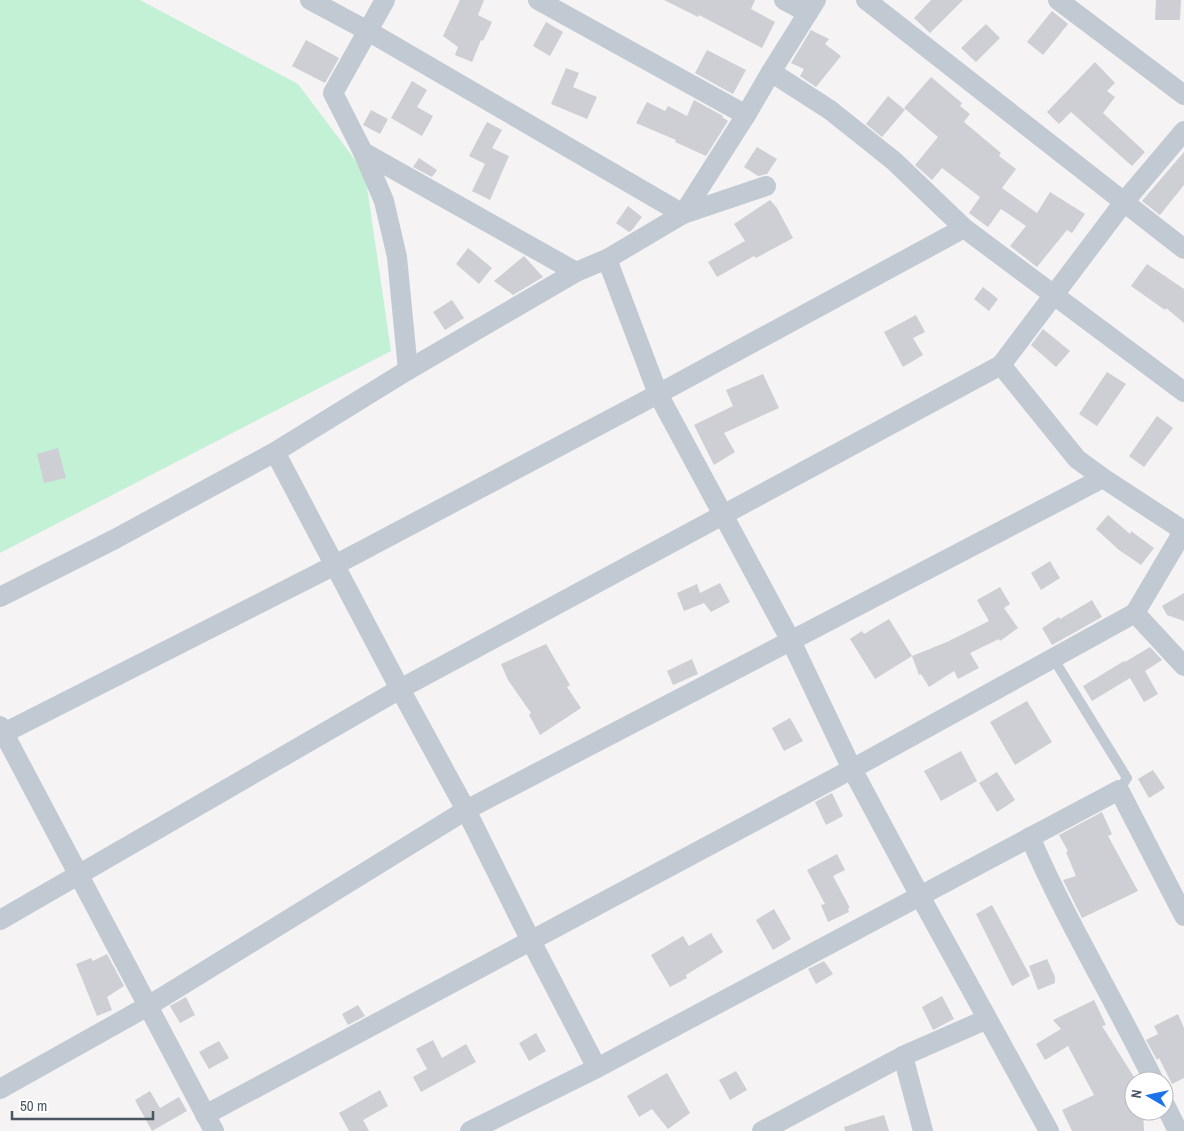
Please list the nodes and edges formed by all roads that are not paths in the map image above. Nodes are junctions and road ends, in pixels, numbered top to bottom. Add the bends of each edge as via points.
1 (310, 0) edge
2 (385, 0) edge
3 (538, 0) edge
4 (784, 0) edge
5 (866, 0) edge
6 (1058, 0) edge
7 (812, 7) edge
8 (368, 31) junction
9 (771, 72) junction
10 (1184, 95) edge
11 (746, 114) junction
12 (1184, 131) edge
13 (363, 152) junction
14 (766, 186) dead end
15 (1124, 202) junction
16 (684, 214) junction
17 (964, 228) junction
18 (1184, 249) edge
19 (607, 259) junction
20 (576, 272) junction
21 (1053, 294) junction
22 (1001, 365) junction
23 (408, 370) junction
24 (1184, 392) edge
25 (658, 394) junction
26 (276, 452) junction
27 (1103, 478) junction
28 (723, 515) junction
29 (1184, 531) edge
30 (335, 565) junction
31 (0, 597) edge
32 (1135, 612) junction
33 (791, 641) junction
34 (1053, 658) junction
35 (1184, 666) edge
36 (400, 689) junction
37 (2, 729) edge
38 (7, 757) edge
39 (852, 770) junction
40 (1119, 790) junction
41 (466, 810) junction
42 (1030, 837) junction
43 (79, 875) junction
44 (920, 896) junction
45 (1182, 908) edge
46 (0, 920) edge
47 (531, 941) junction
48 (148, 1006) junction
49 (987, 1019) junction
50 (902, 1056) junction
51 (598, 1068) junction
52 (1149, 1071) edge
53 (0, 1089) edge
54 (211, 1127) edge
55 (470, 1131) edge
56 (762, 1131) edge
57 (923, 1131) edge
58 (1049, 1131) edge

1 - 8 street
2 - 8 street
3 - 11 street
4 - 7 street
5 - 15 street
6 - 10 street
7 - 9 street
8 - 13 street via 333,93
8 - 16 street
9 - 11 street
9 - 17 street via 830,110 894,161
11 - 16 street
12 - 15 street
13 - 20 street
13 - 23 street via 384,201 397,257
14 - 16 street
15 - 18 street
15 - 21 street
16 - 19 street
17 - 21 street
17 - 25 street
19 - 20 street
19 - 25 street
20 - 23 street
21 - 22 street
21 - 24 street
22 - 27 street via 1077,459
22 - 28 street
23 - 26 street
25 - 28 street
25 - 30 street
26 - 30 street
26 - 31 street
27 - 29 street
27 - 33 street
28 - 33 street
28 - 36 street
29 - 32 street
30 - 36 street
30 - 37 street
32 - 34 street
32 - 35 street
33 - 39 street
33 - 41 street
34 - 39 street
34 - 40 lane via 1127,778
36 - 41 street
36 - 43 street
37 - 38 street
38 - 43 street
39 - 44 street
39 - 47 street
40 - 42 street
40 - 45 street
41 - 47 street
41 - 48 street
42 - 44 street
42 - 52 street via 1051,886
43 - 46 street
43 - 48 street
44 - 49 street
44 - 51 street
47 - 51 street
47 - 54 street
48 - 53 street
48 - 54 street
49 - 50 street
49 - 58 street
50 - 56 street
50 - 57 street
51 - 55 street

